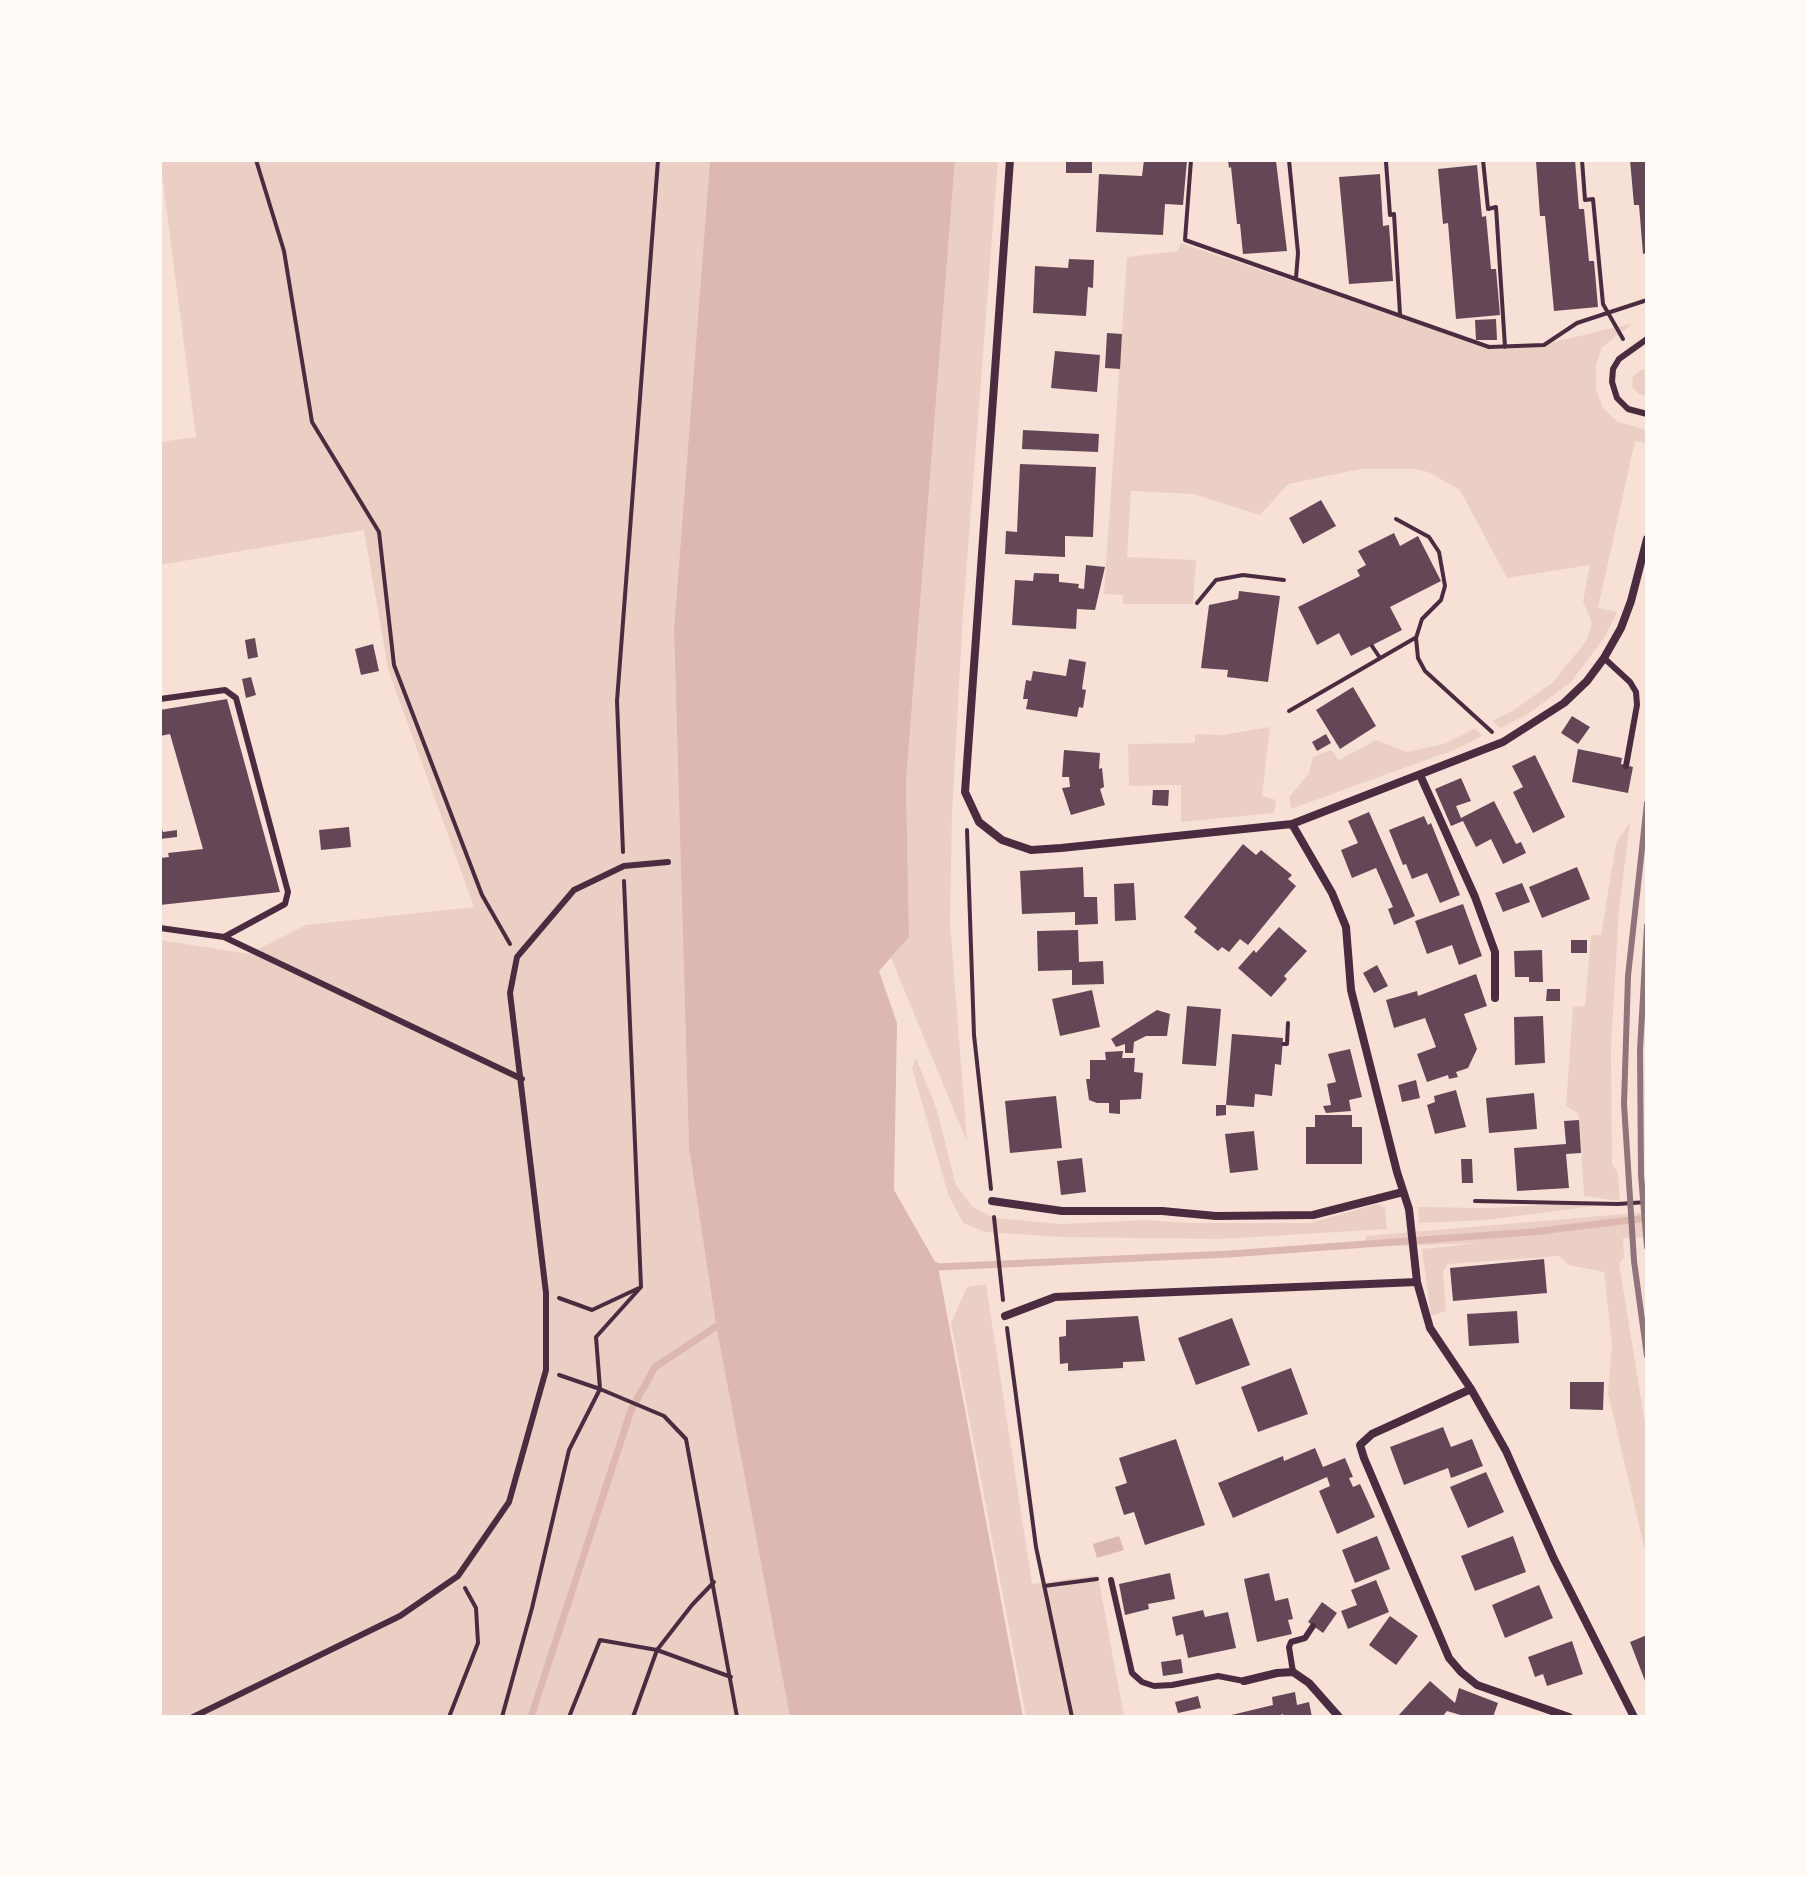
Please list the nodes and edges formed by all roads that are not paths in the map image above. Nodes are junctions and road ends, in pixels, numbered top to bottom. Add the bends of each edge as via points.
1 (1010, 160) edge
2 (1647, 339) edge
3 (1647, 414) edge
4 (1647, 539) edge
5 (1604, 658) junction
6 (160, 699) edge
7 (1626, 766) dead end
8 (1420, 775) junction
9 (1292, 824) junction
10 (668, 862) dead end
11 (160, 928) edge
12 (224, 937) junction
13 (1495, 998) dead end
14 (522, 1079) junction
15 (1403, 1192) junction
16 (992, 1201) road end
17 (1417, 1277) junction
18 (1005, 1316) road end
19 (1471, 1389) junction
20 (1111, 1580) road end
21 (1313, 1626) dead end
22 (1293, 1672) junction
23 (1244, 1681) joint
24 (193, 1717) edge
25 (1339, 1717) edge
26 (1569, 1717) edge
27 (1634, 1717) edge

1 - 9 street via 965,792 979,822 1002,840 1031,850
2 - 3 lane via 1619,359 1612,382 1628,409
4 - 5 street via 1631,601
5 - 7 lane via 1636,692
5 - 8 street via 1564,703 1503,742
6 - 12 lane via 225,690 236,698 288,892 285,904
8 - 9 street
8 - 13 street via 1495,952
9 - 15 street via 1346,927 1351,990
10 - 14 lane via 624,866 574,890 517,957 510,993
11 - 12 lane
12 - 14 lane
14 - 24 lane via 546,1293 546,1370 509,1502 458,1576 400,1616
15 - 16 street via 1313,1215 1062,1211
15 - 17 street
17 - 18 street via 1055,1297
17 - 19 street via 1430,1328
19 - 26 street via 1372,1434 1360,1445 1449,1658 1477,1685
19 - 27 street
20 - 23 lane via 1132,1673 1142,1682 1172,1685 1218,1676
21 - 22 lane via 1305,1638 1291,1642
22 - 23 street
22 - 25 street

